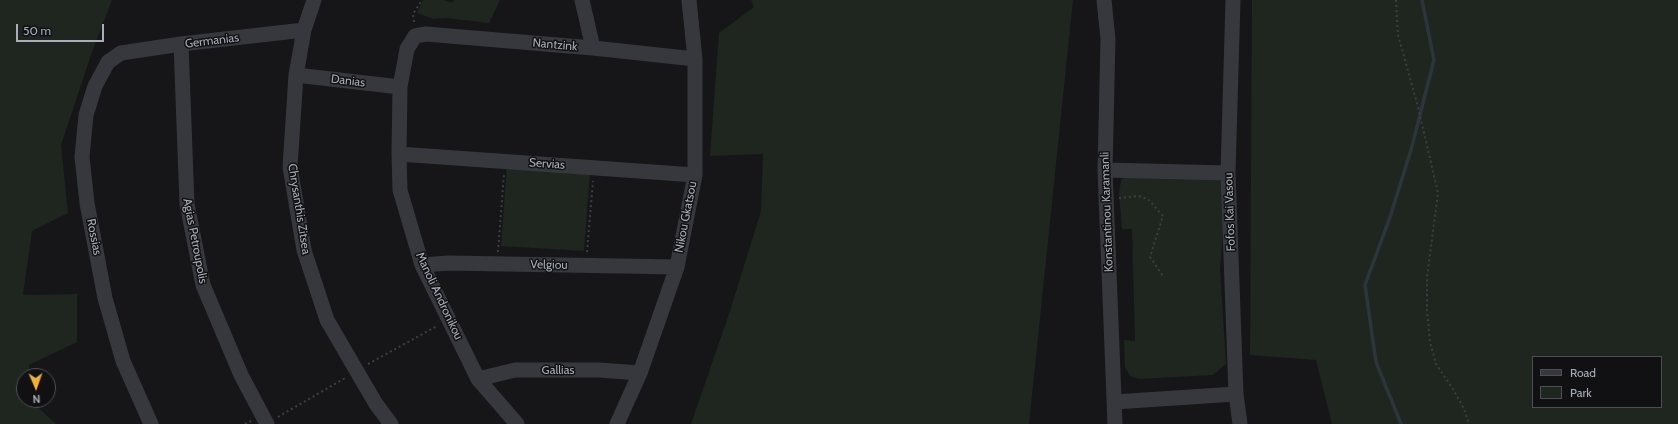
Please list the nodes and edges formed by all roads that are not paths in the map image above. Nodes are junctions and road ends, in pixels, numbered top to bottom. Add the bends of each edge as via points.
1 (314, 0) edge
2 (582, 0) edge
3 (689, 0) edge
4 (1104, 0) edge
5 (1233, 0) edge
6 (304, 30) junction
7 (415, 36) joint
8 (181, 44) junction
9 (593, 48) junction
10 (121, 54) joint
11 (696, 59) junction
12 (296, 75) junction
13 (400, 88) junction
14 (399, 154) junction
15 (1105, 170) junction
16 (1228, 173) junction
17 (695, 175) junction
18 (422, 265) junction
19 (677, 267) junction
20 (640, 373) junction
21 (478, 379) junction
22 (1236, 394) junction
23 (1114, 402) junction
24 (150, 424) edge
25 (267, 424) edge
26 (390, 424) edge
27 (517, 424) edge
28 (617, 424) edge
29 (1115, 424) edge
30 (1240, 424) edge

1 - 6 street, Chrysanthis Zitsea
2 - 9 street
3 - 11 street, Nikou Gkatsou
4 - 15 street, Konstantinou Karamanli via 1108,39
5 - 16 street, Fofos Kai Vasou
6 - 8 street, Germanias
6 - 12 street, Chrysanthis Zitsea
7 - 9 street, Nantzink via 426,34
7 - 13 street, Manoli Andronikou via 407,49
8 - 10 street, Germanias
8 - 25 street, Agias Petroupolis via 187,204 203,285 241,375
9 - 11 street, Nantzink
10 - 24 street, Rossias via 108,62 95,86 86,115 82,157 87,203 105,298 123,361
11 - 17 street, Nikou Gkatsou
12 - 13 street, Danias
12 - 26 street, Chrysanthis Zitsea via 290,167 304,250 327,320
13 - 14 street, Manoli Andronikou
14 - 17 street, Servias
14 - 18 street, Manoli Andronikou via 400,190
15 - 16 street
15 - 23 street, Konstantinou Karamanli
16 - 22 street, Fofos Kai Vasou
17 - 19 street, Nikou Gkatsou
18 - 19 street, Velgiou via 449,263
18 - 21 street, Manoli Andronikou
19 - 20 street, Nikou Gkatsou
20 - 21 street, Gallias via 599,370 515,370
20 - 28 street, Nikou Gkatsou
21 - 27 street, Manoli Andronikou
22 - 23 street
22 - 30 street, Fofos Kai Vasou
23 - 29 street, Konstantinou Karamanli

